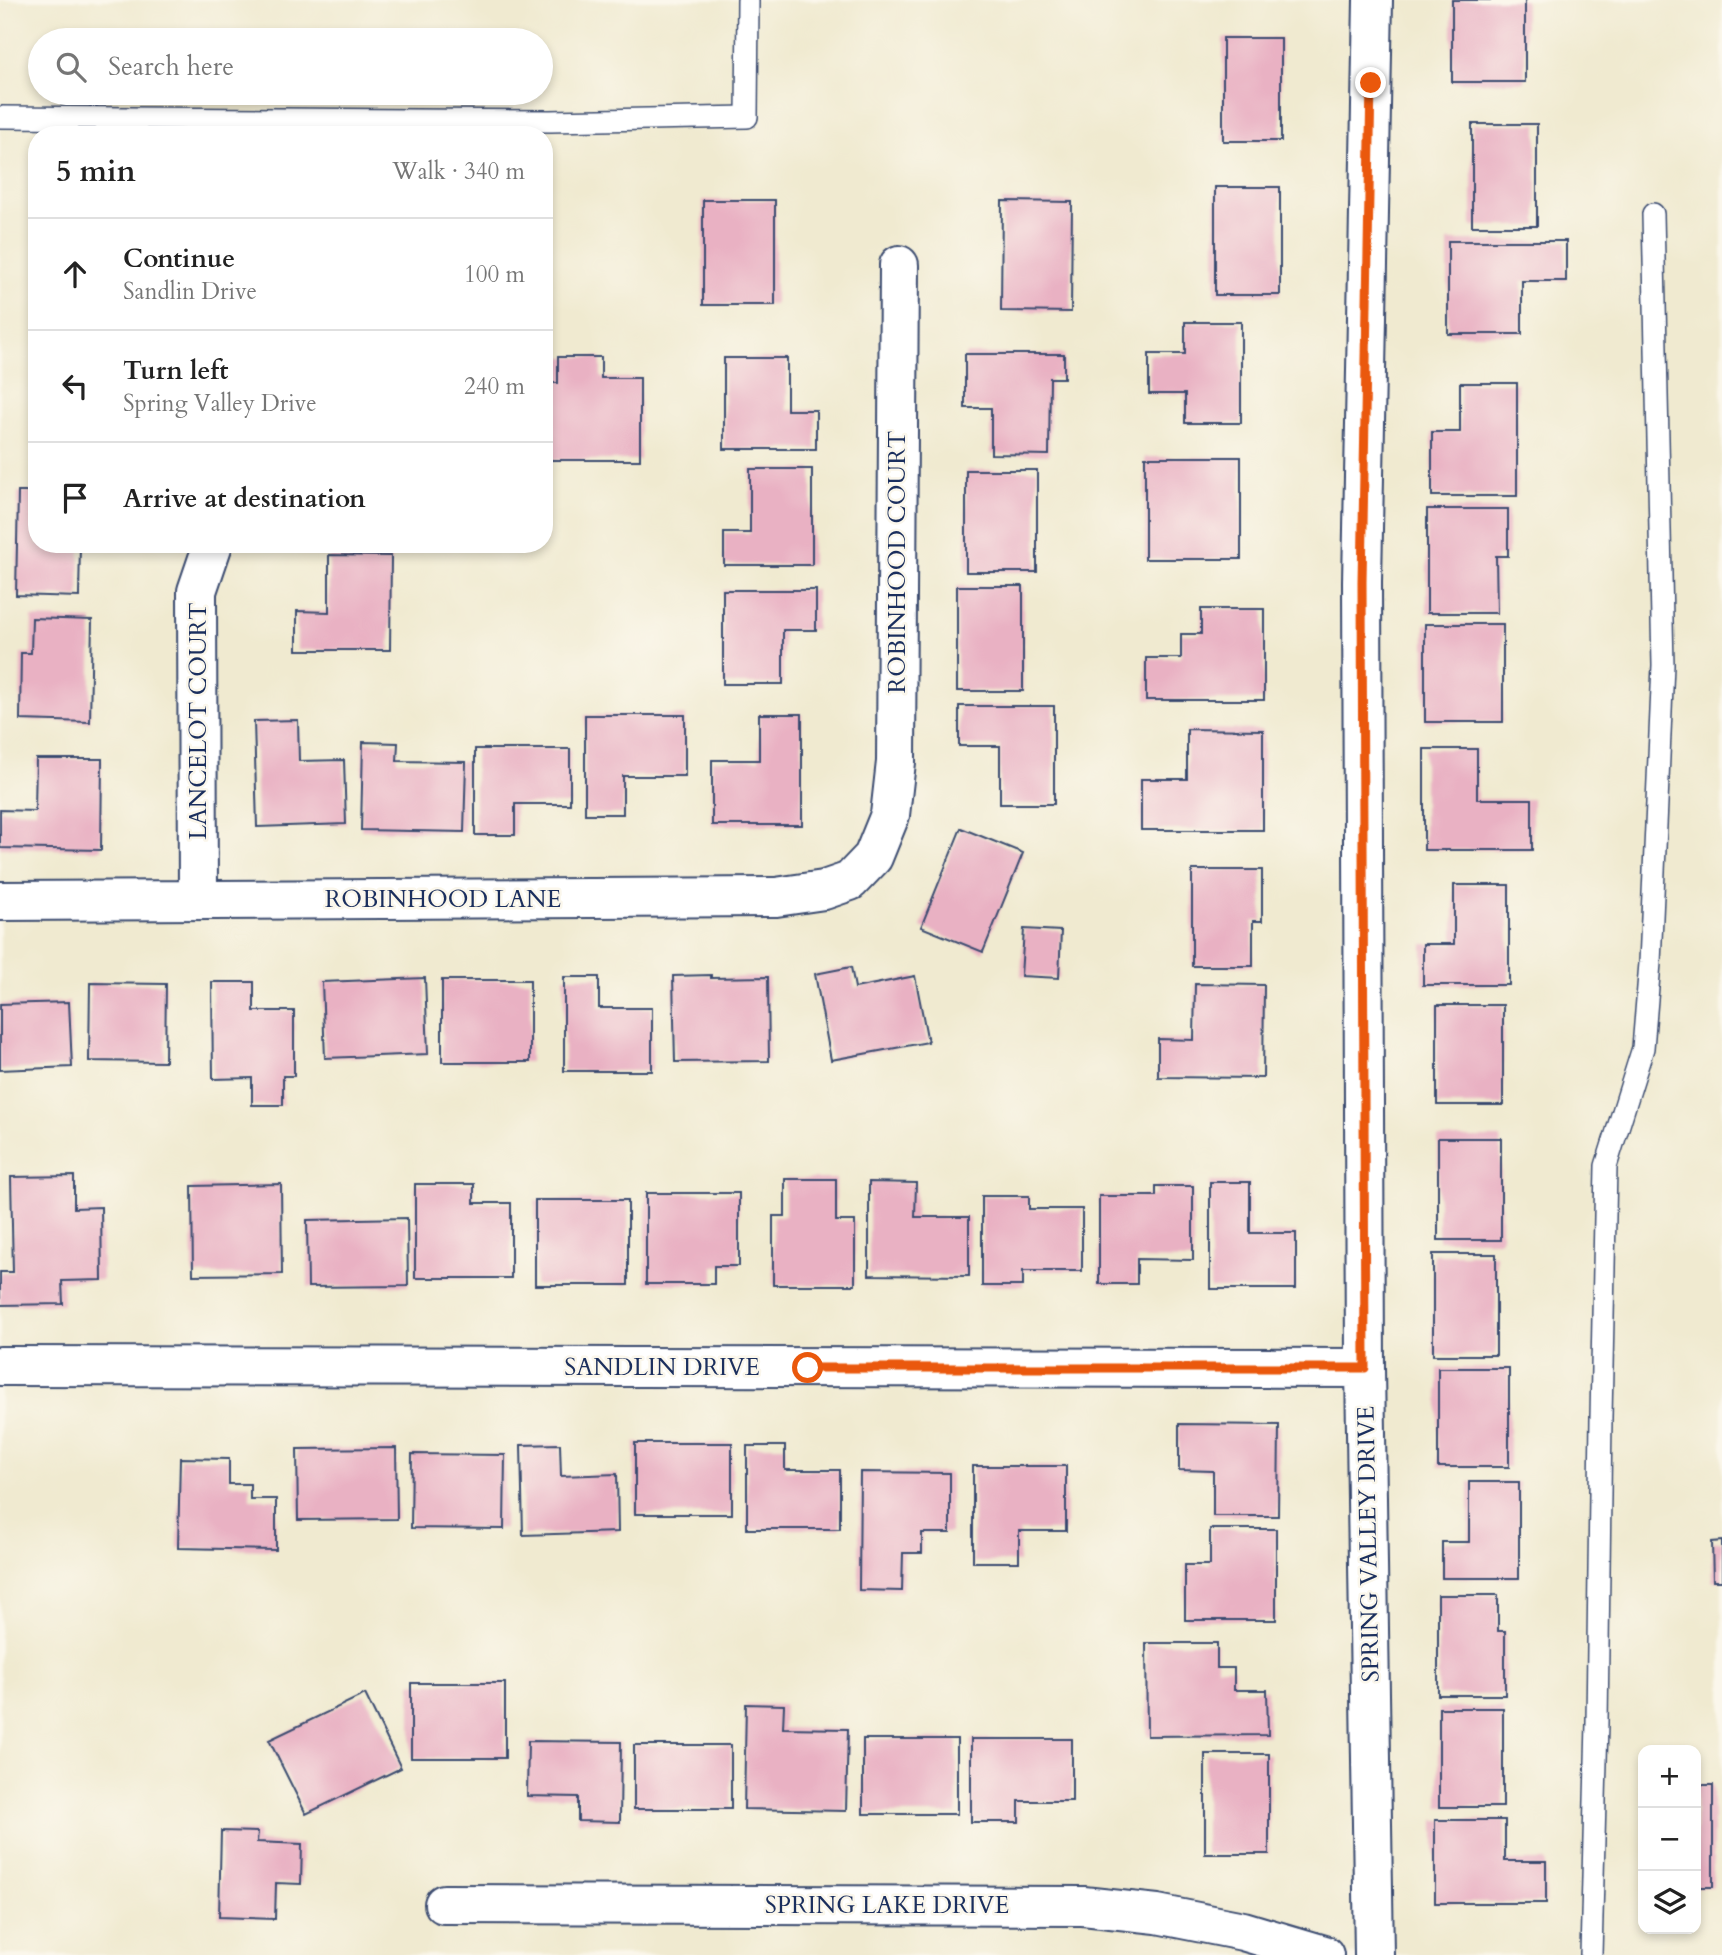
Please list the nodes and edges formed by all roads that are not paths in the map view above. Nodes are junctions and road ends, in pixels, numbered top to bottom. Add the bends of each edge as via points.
1 (748, 0) edge
2 (1373, 0) edge
3 (0, 117) edge
4 (1653, 214) dead end
5 (899, 265) dead end
6 (210, 553) edge
7 (873, 857) joint
8 (198, 900) junction
9 (0, 901) edge
10 (0, 1366) edge
11 (1365, 1368) junction
12 (444, 1904) dead end
13 (1324, 1955) edge
14 (1374, 1955) edge
15 (1591, 1955) edge

1 - 3 lane via 747,117 536,121
2 - 11 street, SPRING VALLEY DRIVE via 1362,582
4 - 15 lane via 1663,665 1643,1048 1606,1166
5 - 7 street, ROBINHOOD COURT via 896,762 890,815
6 - 8 street, LANCELOT COURT via 197,591
7 - 8 street, ROBINHOOD LANE via 850,881 776,897
8 - 9 street, ROBINHOOD LANE
10 - 11 street, SANDLIN DRIVE
11 - 14 street, SPRING VALLEY DRIVE
12 - 13 street, SPRING LAKE DRIVE via 1083,1906 1157,1914 1243,1931

